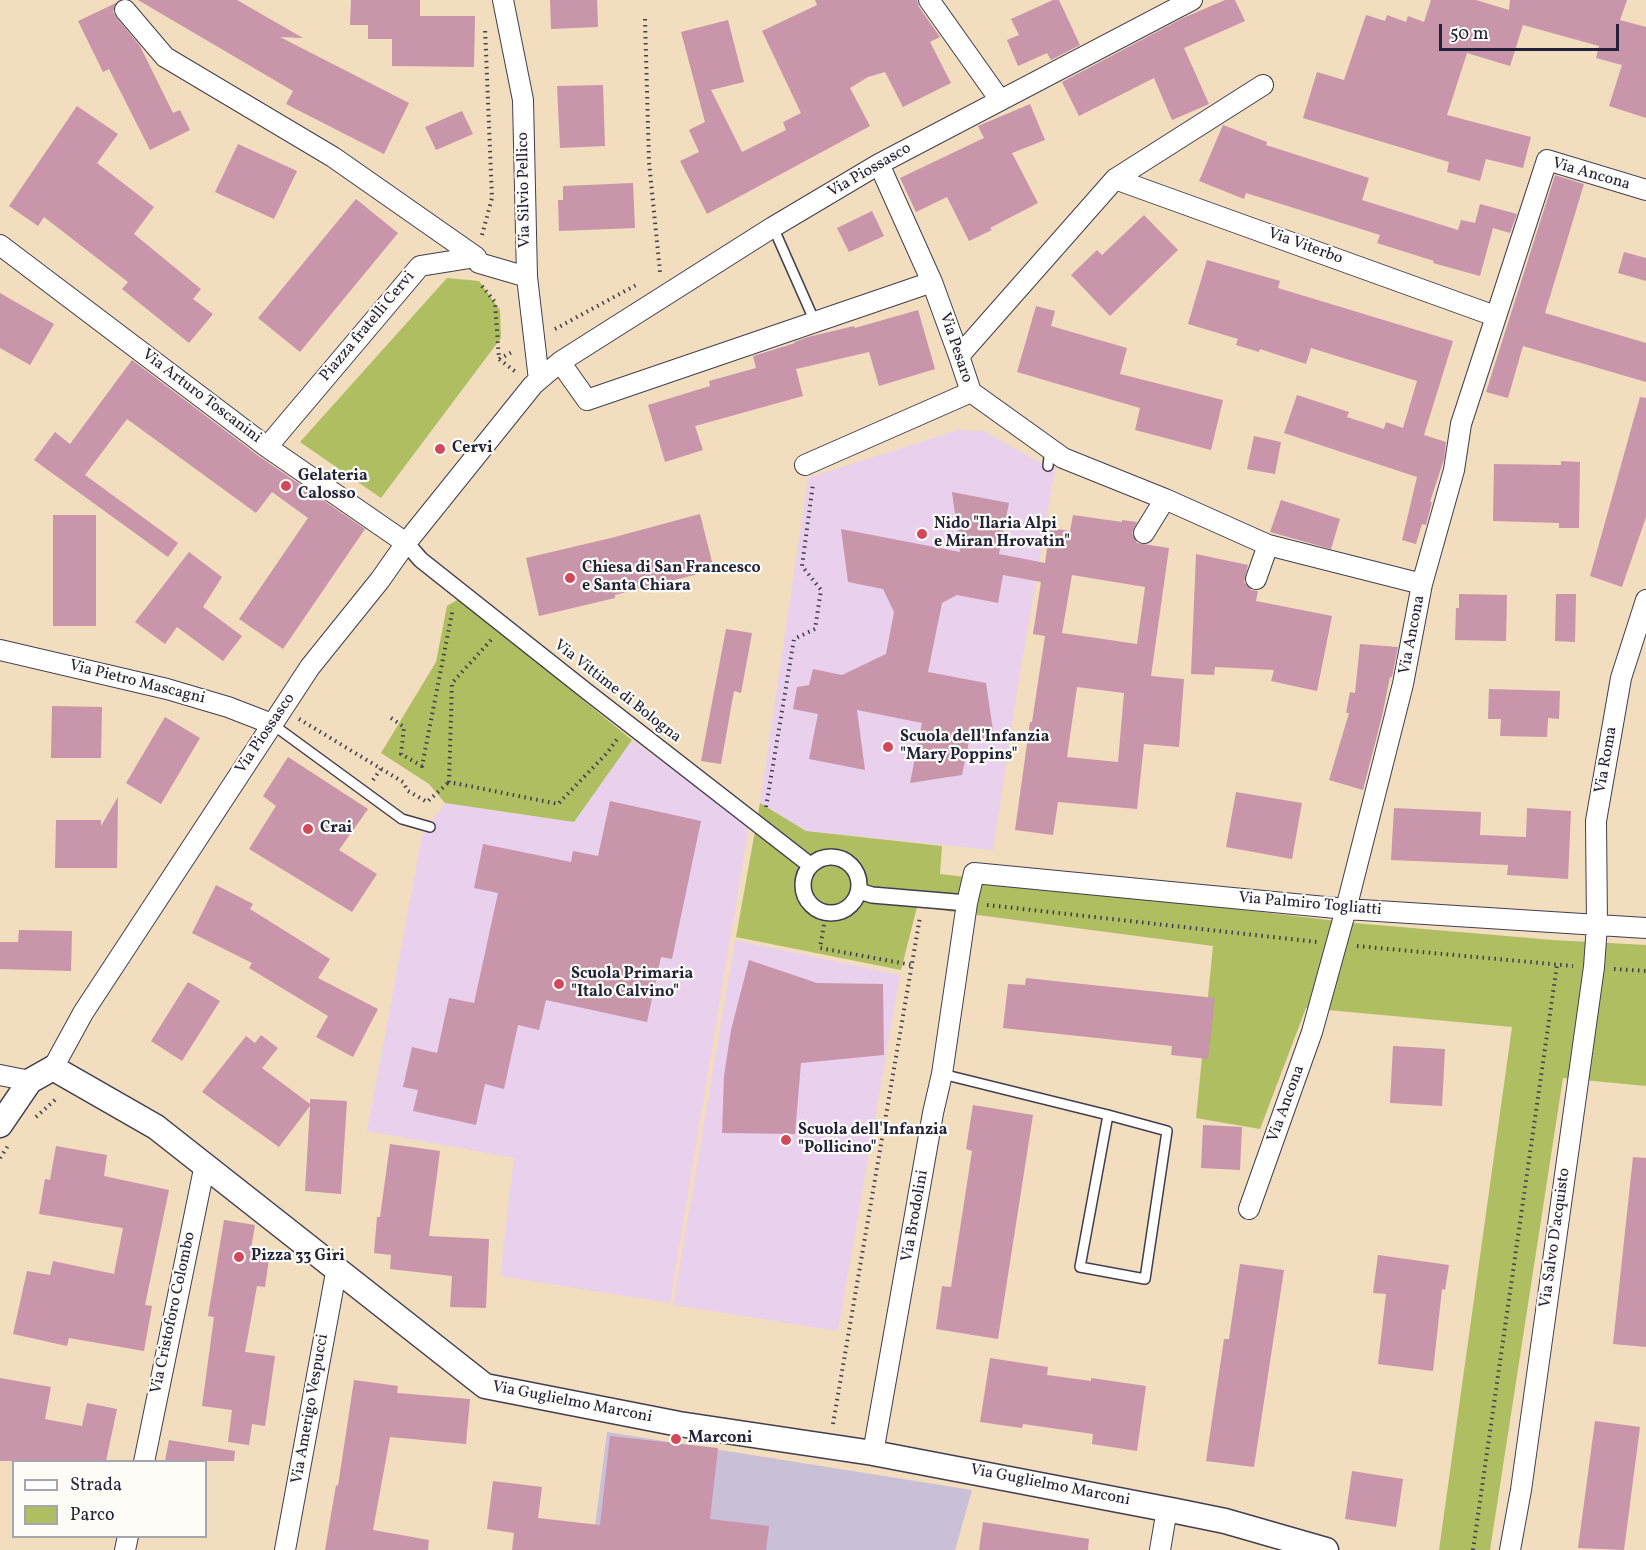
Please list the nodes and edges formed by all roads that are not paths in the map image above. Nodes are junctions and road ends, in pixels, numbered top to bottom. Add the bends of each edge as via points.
1 (503, 0) edge
2 (928, 0) edge
3 (1192, 0) edge
4 (125, 10) dead end
5 (1263, 85) dead end
6 (1000, 100) junction
7 (879, 164) junction
8 (1115, 179) junction
9 (1646, 190) edge
10 (773, 227) junction
11 (0, 245) edge
12 (478, 260) junction
13 (527, 277) junction
14 (932, 282) junction
15 (1495, 316) junction
16 (815, 322) junction
17 (960, 356) junction
18 (560, 362) junction
19 (538, 381) junction
20 (970, 393) junction
21 (267, 447) junction
22 (811, 463) road end
23 (1166, 499) junction
24 (1144, 533) dead end
25 (406, 543) junction
26 (1268, 545) junction
27 (1256, 579) dead end
28 (1422, 585) junction
29 (1646, 600) edge
30 (0, 650) edge
31 (272, 724) junction
32 (430, 826) dead end
33 (810, 865) junction
34 (974, 873) joint
35 (859, 891) junction
36 (968, 903) junction
37 (1346, 909) junction
38 (1597, 925) junction
39 (1646, 928) edge
40 (53, 1068) junction
41 (942, 1074) junction
42 (0, 1075) edge
43 (30, 1081) junction
44 (1108, 1115) junction
45 (0, 1125) edge
46 (205, 1164) junction
47 (1249, 1209) dead end
48 (337, 1267) junction
49 (873, 1453) junction
50 (144, 1460) edge
51 (1167, 1509) junction
52 (285, 1550) edge
53 (1160, 1550) edge
54 (1326, 1550) edge
55 (1510, 1550) edge

1 - 13 street, Via Silvio Pellico via 523,100
2 - 6 street
3 - 6 street, Via Piossasco
4 - 12 street via 165,57 333,157
5 - 8 street
6 - 7 street, Via Piossasco
7 - 10 street, Via Piossasco
7 - 14 street, Via Pesaro
8 - 15 street, Via Viterbo
8 - 17 street
9 - 15 street, Via Ancona via 1547,160
10 - 16 lane
10 - 18 street, Via Piossasco
11 - 21 street, Via Arturo Toscanini
12 - 13 street, Piazza fratelli Cervi
12 - 21 street, Piazza fratelli Cervi via 420,266
13 - 19 street, Via Silvio Pellico
14 - 16 street
14 - 17 street, Via Pesaro
15 - 28 street, Via Ancona via 1461,424 1454,470
16 - 18 street via 587,400
17 - 20 street, Via Pesaro
18 - 19 street, Via Piossasco
19 - 25 street, Via Piossasco
20 - 22 street
20 - 23 street, Via Pesaro via 1049,458 1063,458
21 - 25 street, Via Arturo Toscanini
23 - 24 street
23 - 26 street, Via Pesaro
25 - 31 street, Via Piossasco via 310,667
25 - 33 street, Via Vittime di Bologna via 456,588
26 - 27 street
26 - 28 street, Via Pesaro
28 - 37 street, Via Ancona via 1403,684
29 - 38 street, Via Roma via 1621,678 1596,821
30 - 31 street, Via Pietro Mascagni via 167,689 228,706
31 - 32 lane via 402,819
31 - 40 street, Via Piossasco via 83,1013
33 - 35 street via 821,858 839,857 855,869
33 - 35 street via 803,879 804,896 811,906 826,913 840,912 851,906
34 - 36 street, Via Brodolini
34 - 37 street, Via Palmiro Togliatti
35 - 36 street
36 - 41 street, Via Brodolini
37 - 38 street, Via Palmiro Togliatti
37 - 47 street, Via Ancona via 1312,1032
38 - 39 street, Via Palmiro Togliatti
38 - 55 street, Via Salvo D'acquisto
40 - 43 street
40 - 46 street, Via Guglielmo Marconi via 156,1126
41 - 44 lane
41 - 49 street, Via Brodolini
42 - 43 street
43 - 45 street
44 - 44 lane via 1167,1131 1145,1279 1080,1267
46 - 48 street, Via Guglielmo Marconi
46 - 50 street, Via Cristoforo Colombo
48 - 49 street, Via Guglielmo Marconi via 485,1386 679,1424
48 - 52 street, Via Amerigo Vespucci
49 - 51 street, Via Guglielmo Marconi
51 - 53 street
51 - 54 street, Via Guglielmo Marconi

